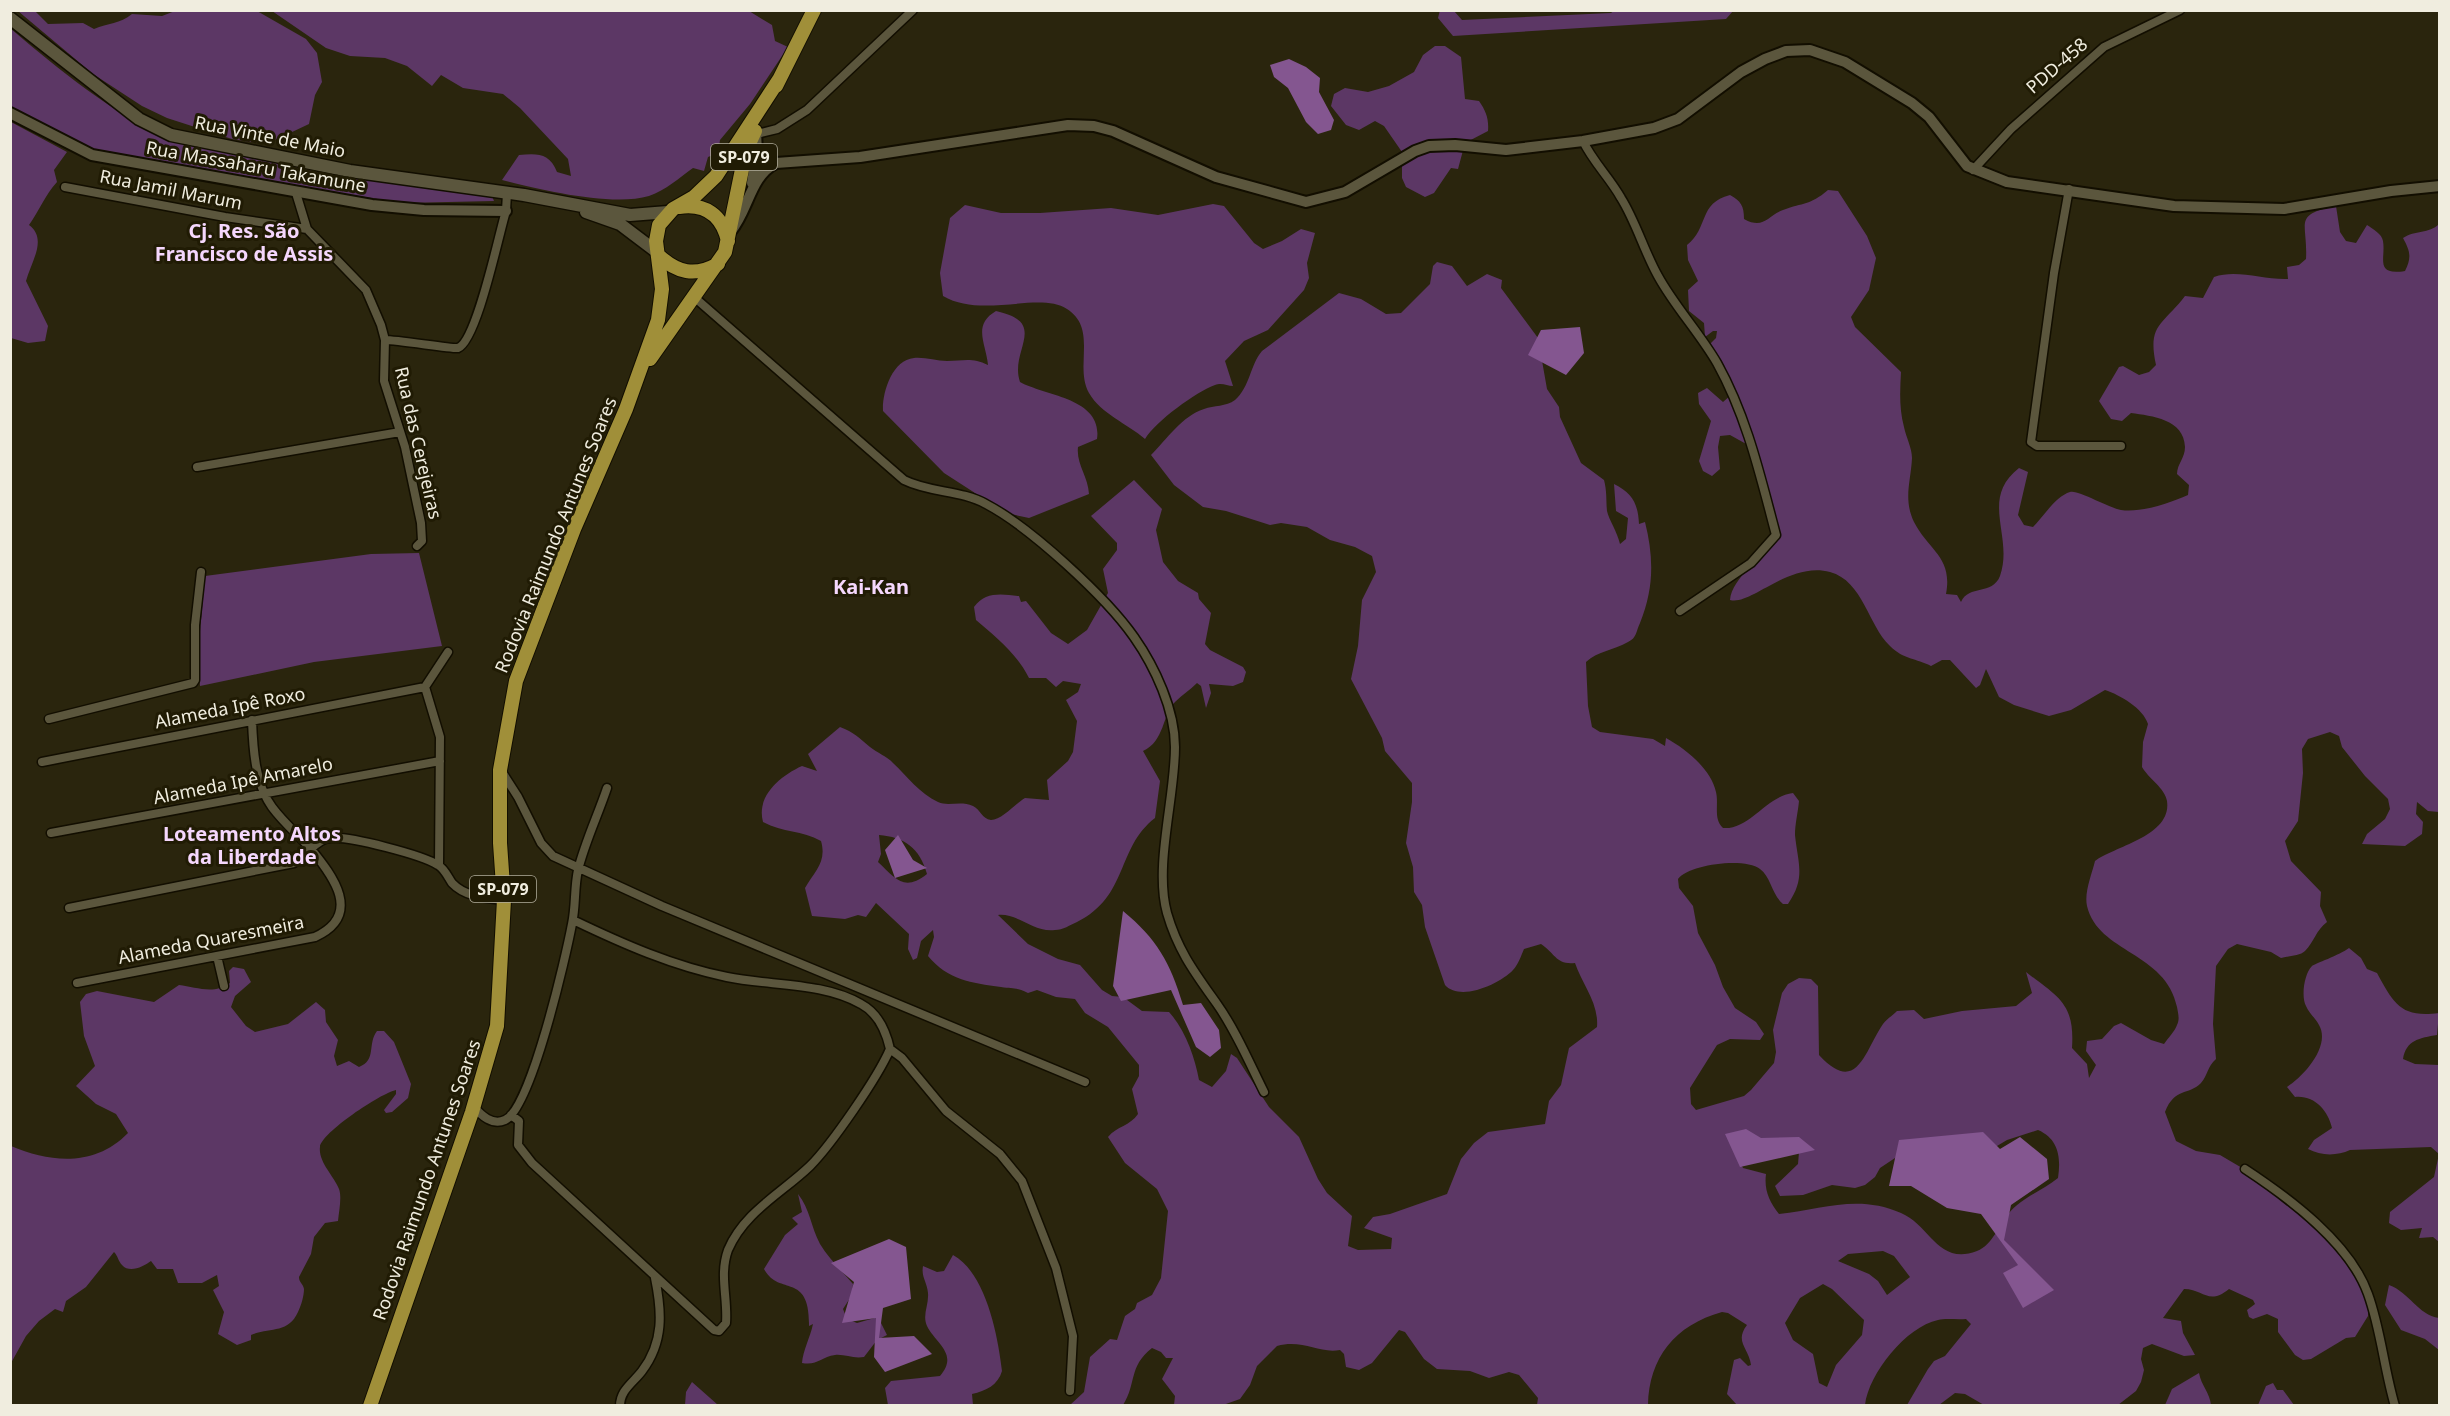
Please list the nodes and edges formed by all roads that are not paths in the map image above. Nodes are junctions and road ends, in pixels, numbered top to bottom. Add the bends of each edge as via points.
1 (814, 10) edge
2 (913, 10) edge
3 (2180, 10) edge
4 (10, 18) edge
5 (780, 78) junction
6 (10, 113) edge
7 (756, 131) junction
8 (1583, 141) junction
9 (757, 153) junction
10 (776, 163) junction
11 (1972, 170) junction
12 (2439, 186) edge
13 (65, 187) dead end
14 (2069, 189) junction
15 (296, 193) junction
16 (507, 193) junction
17 (749, 201) junction
18 (560, 202) junction
19 (671, 210) junction
20 (506, 211) junction
21 (307, 229) junction
22 (730, 237) junction
23 (657, 253) junction
24 (719, 263) junction
25 (694, 297) junction
26 (384, 340) junction
27 (639, 376) junction
28 (400, 432) junction
29 (2121, 446) dead end
30 (197, 467) dead end
31 (417, 546) dead end
32 (201, 572) dead end
33 (1680, 611) dead end
34 (448, 652) dead end
35 (425, 687) junction
36 (48, 719) dead end
37 (252, 720) junction
38 (440, 761) junction
39 (42, 762) dead end
40 (500, 770) junction
41 (607, 788) dead end
42 (265, 793) junction
43 (51, 833) dead end
44 (311, 849) junction
45 (439, 865) junction
46 (578, 868) junction
47 (504, 900) junction
48 (69, 908) dead end
49 (573, 920) junction
50 (217, 956) junction
51 (77, 983) dead end
52 (224, 986) dead end
53 (890, 1049) junction
54 (1085, 1082) dead end
55 (1263, 1092) dead end
56 (474, 1107) junction
57 (511, 1116) junction
58 (2245, 1168) dead end
59 (655, 1278) junction
60 (1070, 1391) dead end
61 (370, 1406) edge
62 (620, 1406) edge
63 (2394, 1406) edge

1 - 5 highway, SP-079
2 - 7 street via 807,110 777,129
3 - 11 street, PDD-458 / PDD-458 via 2104,48 2011,129
4 - 16 main road, Rua Vinte de Maio via 139,119 171,135 350,171
5 - 7 highway, SP-079
5 - 19 highway, SP-079 via 716,176 694,197
6 - 15 street, Rua Massaharu Takamune via 92,155
7 - 9 street
7 - 22 highway, SP-079 via 746,150
8 - 10 street via 1506,150 1429,146 1345,192 1306,202 1216,177 1094,126 1068,126 860,157
8 - 11 street via 1670,123 1765,59 1786,51 1810,50 1845,62 1912,103 1929,117
8 - 33 street via 1623,201 1673,303 1698,333 1728,386 1752,440 1776,535 1750,563
9 - 10 street
9 - 17 street
10 - 17 street via 758,177
11 - 14 street via 2007,182
12 - 14 street via 2284,209 2174,206
13 - 21 street, Rua Jamil Marum
14 - 29 street via 2031,442 2037,446
15 - 20 street, Rua Massaharu Takamune via 410,210
15 - 21 street, Rua das Cerejeiras
16 - 18 main road, Rua Vinte de Maio
16 - 20 street
17 - 22 street
18 - 19 main road, Rua Vinte de Maio via 630,215
18 - 23 main road, Rua Vinte de Maio via 620,224
19 - 22 highway via 694,206 713,213
19 - 23 highway, SP-079 via 656,234
20 - 26 street via 475,326 464,343 452,348
21 - 26 street, Rua das Cerejeiras via 366,290
22 - 24 highway, SP-079
23 - 24 highway via 685,272 704,271
23 - 27 highway, SP-079 via 662,289 659,313
24 - 25 highway, SP-079
25 - 27 highway, SP-079
25 - 55 street via 904,480 987,504 1060,560 1133,635 1170,710 1175,734 1162,880 1167,912 1184,958 1238,1039
26 - 28 street, Rua das Cerejeiras via 384,381
27 - 40 highway, Rodovia Raimundo Antunes Soares / SP-079 via 525,651
28 - 30 street
28 - 31 street, Rua das Cerejeiras via 421,523 422,541
32 - 36 street via 193,683
34 - 35 street
35 - 37 street, Alameda Ipê Roxo
35 - 38 street via 440,737
37 - 39 street, Alameda Ipê Roxo
37 - 42 street via 252,746
38 - 42 street, Alameda Ipê Amarelo
38 - 45 street
40 - 46 street via 547,851
40 - 47 highway, Rodovia Raimundo Antunes Soares / SP-079
41 - 46 street
42 - 43 street, Alameda Ipê Amarelo
42 - 44 street via 271,806
44 - 45 street via 318,842 342,838
44 - 48 street via 294,863
44 - 50 street, Alameda Quaresmeira via 341,896 331,927 315,936
45 - 47 street via 465,892
46 - 49 street
46 - 54 street
47 - 56 highway, Rodovia Raimundo Antunes Soares / SP-079 via 497,1026
49 - 53 street via 648,955 691,968 839,994 870,1010
49 - 57 street via 547,1024 521,1103
50 - 51 street, Alameda Quaresmeira
50 - 52 street
53 - 59 street via 813,1163 758,1209 734,1239 723,1272 726,1318 722,1329 714,1330
53 - 60 street via 946,1111 1000,1154 1022,1181 1056,1268 1072,1336
56 - 57 street via 497,1122
56 - 61 highway, Rodovia Raimundo Antunes Soares / SP-079
57 - 59 street via 519,1121 518,1145 532,1163
58 - 63 street via 2312,1219 2345,1255 2367,1291
59 - 62 street via 662,1309 661,1326 650,1359 622,1394

